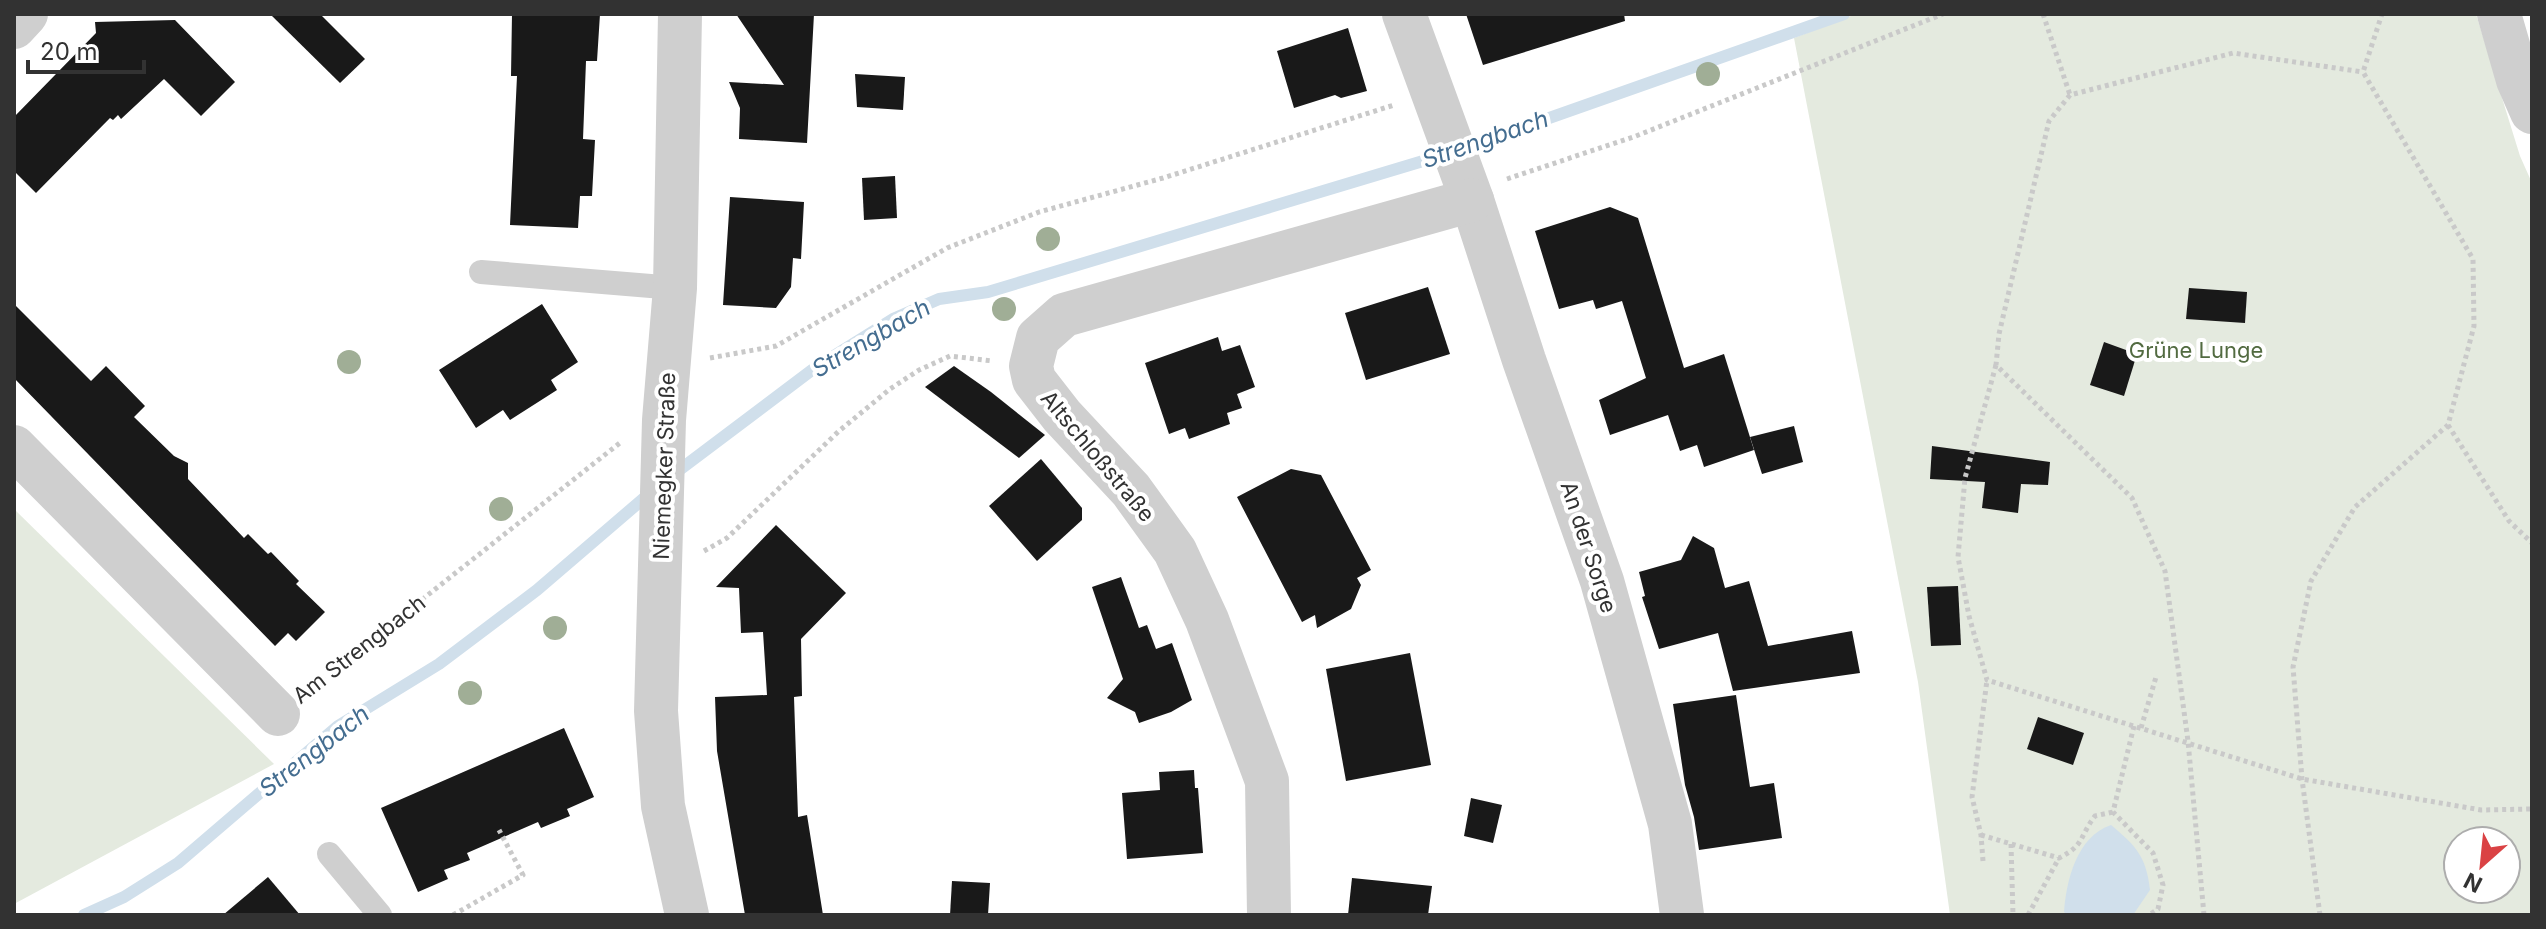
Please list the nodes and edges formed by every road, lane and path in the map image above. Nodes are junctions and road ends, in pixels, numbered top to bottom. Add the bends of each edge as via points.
1 (26, 14) edge
2 (680, 14) edge
3 (1404, 14) edge
4 (1943, 14) edge
5 (2043, 14) edge
6 (2382, 14) edge
7 (2499, 14) edge
8 (14, 27) edge
9 (2363, 72) junction
10 (2070, 95) junction
11 (1435, 99) junction
12 (2532, 112) edge
13 (1468, 193) junction
14 (481, 272) dead end
15 (675, 288) junction
16 (960, 357) dead end
17 (699, 360) dead end
18 (1996, 365) junction
19 (664, 420) junction
20 (2448, 425) junction
21 (14, 447) edge
22 (2532, 543) edge
23 (704, 551) dead end
24 (2156, 677) dead end
25 (1987, 680) junction
26 (278, 714) joint
27 (2138, 727) junction
28 (2188, 741) junction
29 (2302, 779) junction
30 (2532, 809) edge
31 (2113, 812) junction
32 (499, 830) dead end
33 (1981, 835) junction
34 (2011, 844) junction
35 (329, 854) dead end
36 (2059, 858) junction
37 (1983, 861) dead end
38 (380, 915) edge
39 (453, 915) edge
40 (687, 915) edge
41 (1269, 915) edge
42 (1682, 915) edge
43 (2013, 915) edge
44 (2028, 915) edge
45 (2149, 915) edge
46 (2204, 915) edge
47 (2320, 915) edge

1 - 8 street
2 - 15 street, Niemegker Straße
3 - 11 street
4 - 13 path via 1636,136
5 - 10 path
6 - 9 path
7 - 12 street
9 - 10 path via 2233,53
9 - 20 path via 2473,259 2474,326
10 - 18 path via 2049,121
11 - 13 street
11 - 17 path via 1039,212 947,248 776,346
13 - 41 street, Altschloßstraße via 1064,315 1038,338 1033,354 1034,380 1137,497 1175,551 1207,620 1267,781
13 - 42 street, An der Sorge via 1602,581 1670,824
14 - 15 lane
15 - 19 street, Niemegker Straße
16 - 23 path via 919,370 890,389 727,538
18 - 25 path via 1965,478 1958,557
18 - 28 path via 2132,498 2165,571
19 - 26 path, Am Strengbach via 625,439
19 - 40 street, Niemegker Straße via 656,711 662,791
20 - 22 path via 2509,521
20 - 29 path via 2355,507 2311,581 2293,667
21 - 26 street, Am Strengbach
24 - 27 path
25 - 27 path
25 - 33 path via 1972,797
27 - 28 path
27 - 31 path
28 - 29 path
28 - 46 path
29 - 30 path via 2481,810
29 - 47 path
31 - 36 path via 2095,816 2077,849
31 - 45 path via 2153,853 2163,885 2158,909
32 - 39 path via 523,875
33 - 34 path
33 - 37 path
34 - 36 path
34 - 43 path
35 - 38 lane
36 - 44 path

